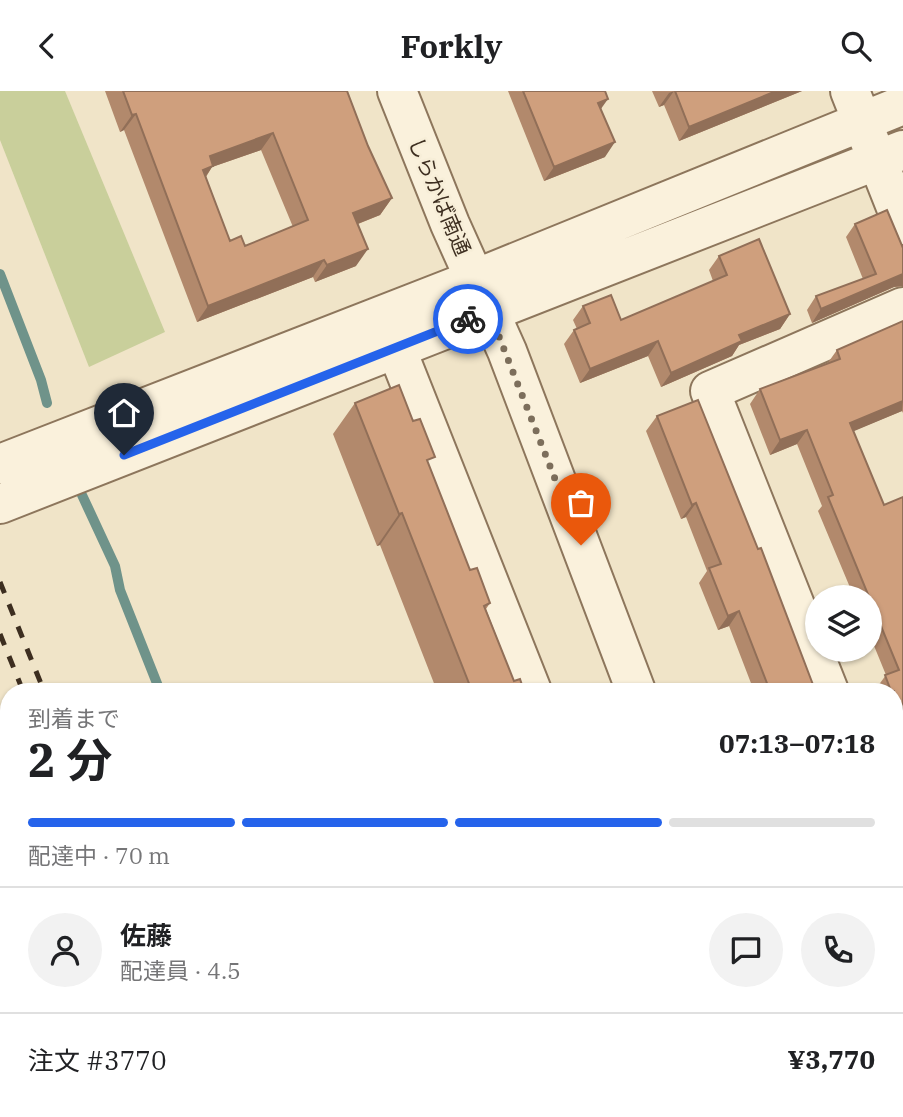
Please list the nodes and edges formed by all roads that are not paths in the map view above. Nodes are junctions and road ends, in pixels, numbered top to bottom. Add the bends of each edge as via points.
1 (397, 91) edge
2 (903, 105) edge
3 (857, 106) edge
4 (890, 155) edge
5 (903, 225) edge
6 (482, 295) junction
7 (903, 307) edge
8 (396, 348) junction
9 (0, 464) edge
10 (0, 504) edge
11 (529, 683) edge
12 (633, 683) edge
13 (826, 683) edge

1 - 6 street, しらかば南通
2 - 3 street
3 - 4 street
3 - 6 street
4 - 5 street
4 - 6 street
6 - 8 street
6 - 9 street
6 - 12 street, しらかば南通
7 - 13 street via 710,391
8 - 10 street
8 - 11 street

